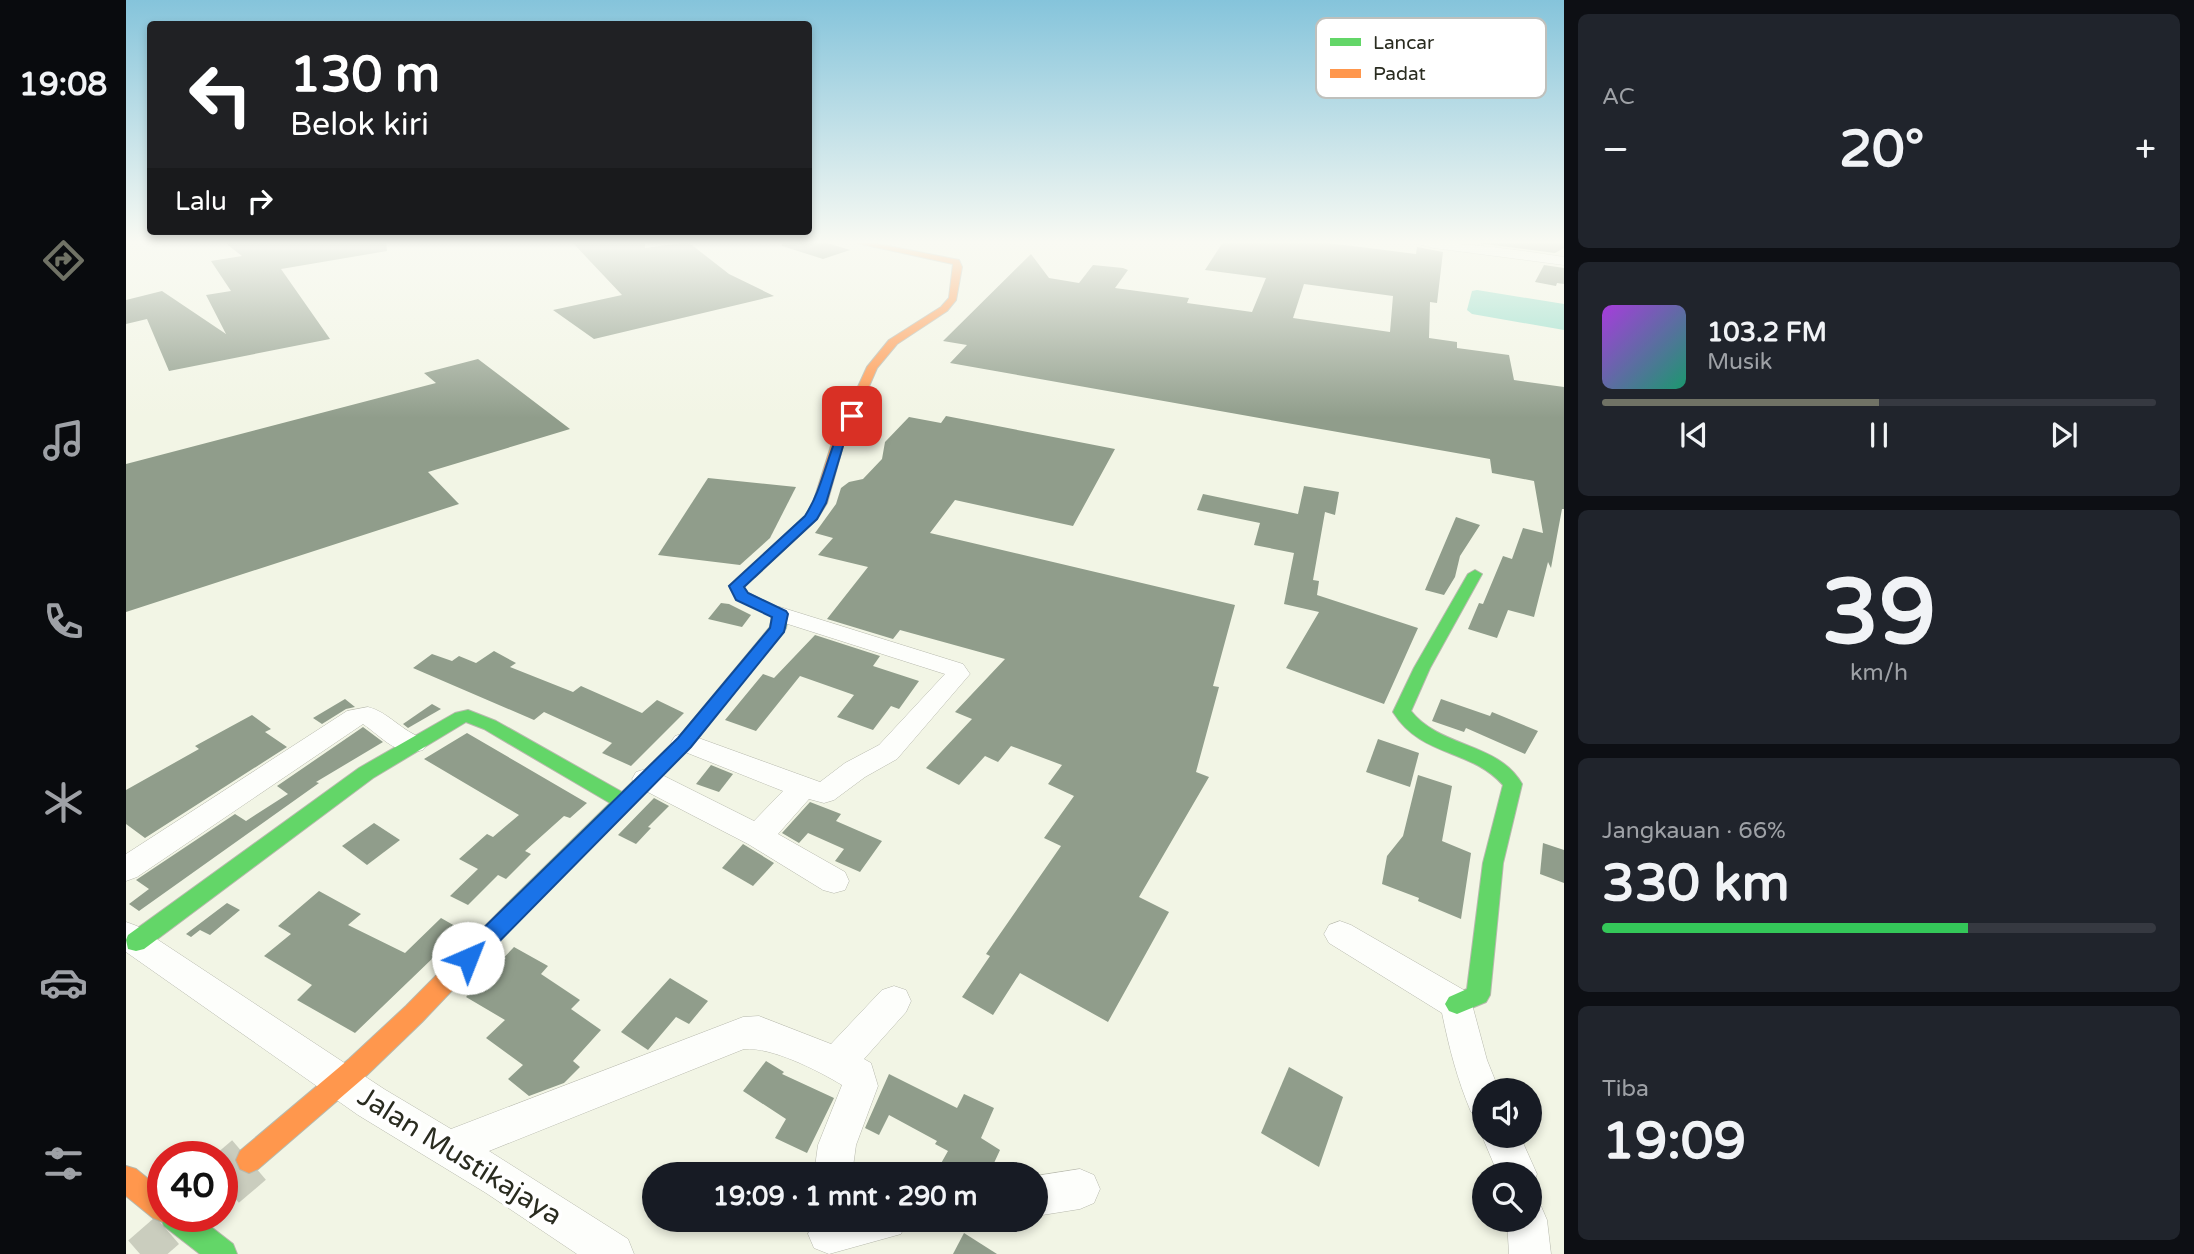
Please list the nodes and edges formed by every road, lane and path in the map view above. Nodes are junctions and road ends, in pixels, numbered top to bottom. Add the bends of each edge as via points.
1 (952, 301) edge
2 (1475, 574) dead end
3 (780, 614) junction
4 (684, 742) junction
5 (414, 744) junction
6 (646, 779) junction
7 (803, 788) junction
8 (624, 802) junction
9 (758, 836) junction
10 (126, 869) edge
11 (834, 881) dead end
12 (1340, 934) dead end
13 (131, 939) edge
14 (894, 1001) dead end
15 (1457, 1004) junction
16 (838, 1063) junction
17 (1476, 1078) edge
18 (341, 1080) junction
19 (447, 1149) junction
20 (249, 1160) tunnel mouth
21 (835, 1162) edge
22 (126, 1179) edge
23 (1080, 1189) dead end
24 (1048, 1194) edge
25 (147, 1195) edge
26 (195, 1232) edge
27 (1528, 1232) edge
28 (223, 1254) edge
29 (613, 1254) edge
30 (1530, 1254) edge

1 - 3 main road via 894,342 872,367 837,446 815,512 736,586 742,596
2 - 15 main road via 1402,712 1419,732 1499,764 1513,784 1493,863 1478,995
3 - 4 main road via 778,628
3 - 7 street via 957,671 888,752 828,792
4 - 6 main road
4 - 7 street
5 - 8 main road via 468,716 521,741
5 - 10 street via 368,715 356,717
5 - 13 main road
6 - 8 main road
6 - 9 street
7 - 9 street
8 - 18 main road via 386,1042
9 - 11 street
12 - 15 street
13 - 18 street
14 - 16 street
15 - 17 street
16 - 19 street via 760,1032 743,1033
16 - 21 street via 858,1075 860,1086
18 - 19 street, Jalan Mustikajaya
18 - 20 main road
19 - 29 street, Jalan Mustikajaya
22 - 25 main road
23 - 24 street
26 - 28 main road
27 - 30 street

